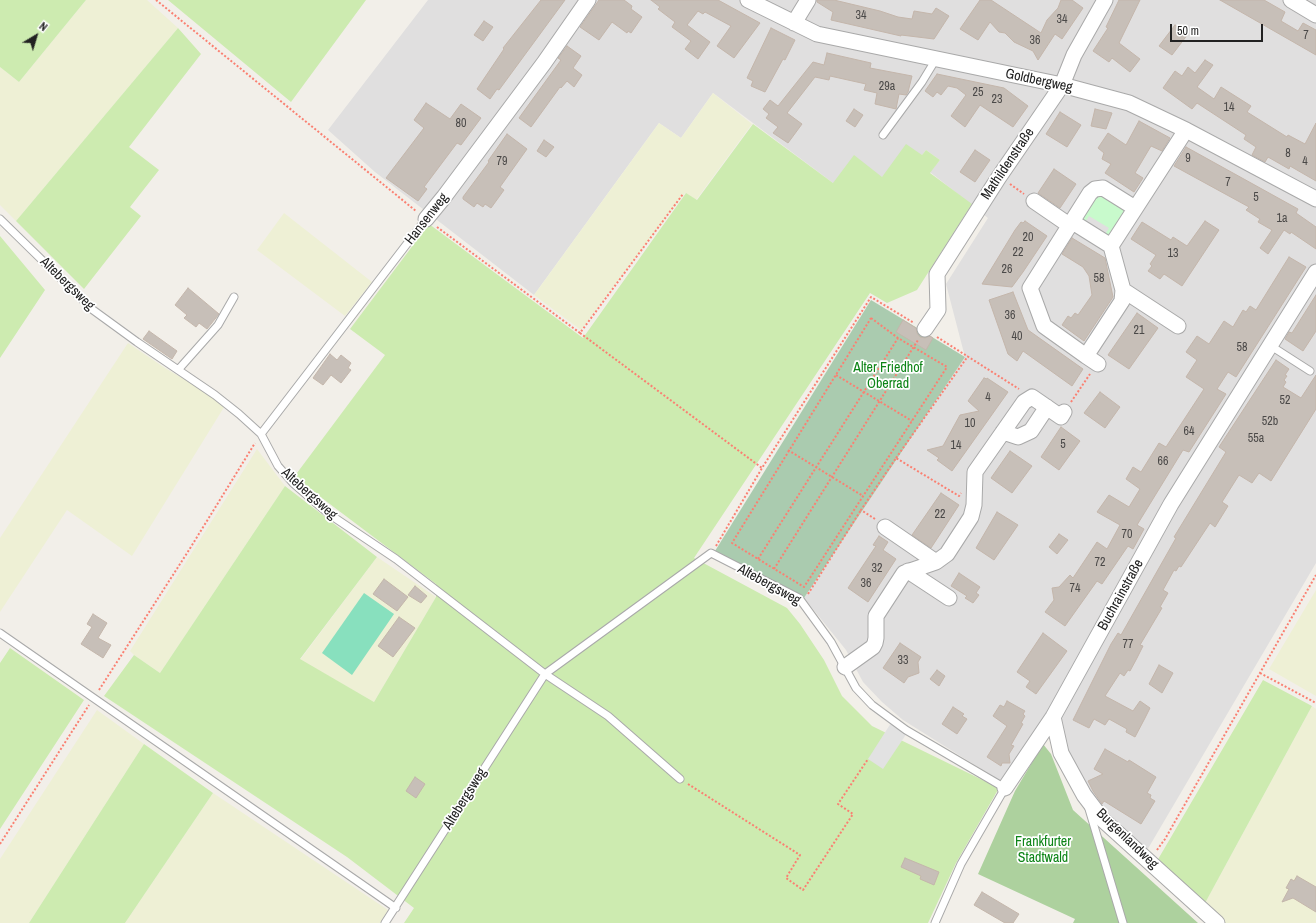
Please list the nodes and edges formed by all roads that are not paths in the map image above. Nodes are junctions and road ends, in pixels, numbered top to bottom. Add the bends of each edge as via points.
1 (588, 0) edge
2 (748, 0) edge
3 (808, 0) edge
4 (1104, 0) edge
5 (1291, 0) edge
6 (1316, 15) edge
7 (794, 23) junction
8 (936, 59) junction
9 (1062, 85) junction
10 (1186, 130) junction
11 (883, 134) dead end
12 (1034, 200) road end
13 (1316, 200) edge
14 (1135, 208) junction
15 (426, 218) joint
16 (0, 219) edge
17 (1070, 223) junction
18 (1112, 246) junction
19 (1316, 272) edge
20 (1124, 290) junction
21 (234, 298) dead end
22 (1178, 326) dead end
23 (925, 329) road end
24 (1271, 346) junction
25 (178, 370) junction
26 (1310, 371) dead end
27 (1047, 408) junction
28 (1064, 412) road end
29 (1003, 432) junction
30 (261, 434) junction
31 (885, 527) road end
32 (936, 562) junction
33 (908, 571) junction
34 (949, 598) dead end
35 (0, 633) edge
36 (845, 667) junction
37 (545, 674) junction
38 (1054, 717) junction
39 (680, 779) road end
40 (1005, 788) junction
41 (1084, 795) junction
42 (396, 908) junction
43 (385, 923) edge
44 (935, 923) edge
45 (1123, 923) edge
46 (1217, 923) edge

1 - 15 street, Hansenweg
2 - 7 street, Goldbergweg
3 - 7 street
4 - 9 street, Mathildenstraße via 1074,54
5 - 6 street
7 - 8 street, Goldbergweg via 817,34
8 - 9 street, Goldbergweg
8 - 11 lane
9 - 10 street, Goldbergweg via 1135,105
9 - 23 street, Mathildenstraße via 937,274 938,310
10 - 13 street, Goldbergweg
10 - 14 street
12 - 17 street
14 - 17 street via 1103,188 1095,189
14 - 18 street
15 - 30 lane, Hansenweg
16 - 25 lane, Altebergsweg via 93,310
17 - 18 street
17 - 20 street via 1030,288 1044,326 1092,360 1122,301
18 - 20 street
19 - 24 street, Buchrainstraße
20 - 22 street
21 - 25 lane via 218,325
24 - 26 lane
24 - 38 street, Buchrainstraße via 1171,504
25 - 30 lane, Altebergsweg via 215,395
27 - 28 street via 1061,417
27 - 29 street via 1031,431 1018,437
27 - 29 street via 1032,397 1024,402
29 - 32 street via 974,472 974,505 970,517 948,554
30 - 37 lane, Altebergsweg via 278,466 293,483 329,514 396,559
31 - 32 street
32 - 33 street
33 - 34 street
33 - 36 street via 879,609 876,616 876,638 872,647
35 - 42 lane
36 - 37 lane, Altebergsweg via 831,642 799,598 711,554
36 - 40 lane, Altebergsweg via 863,696 886,717
37 - 39 lane via 608,716
37 - 42 lane, Altebergsweg
38 - 40 street, Buchrainstraße
38 - 41 street, Burgenlandweg via 1061,752
40 - 44 lane, Buchrainstraße via 961,864
41 - 45 lane
41 - 46 street, Burgenlandweg via 1103,820
42 - 43 lane, Altebergsweg

